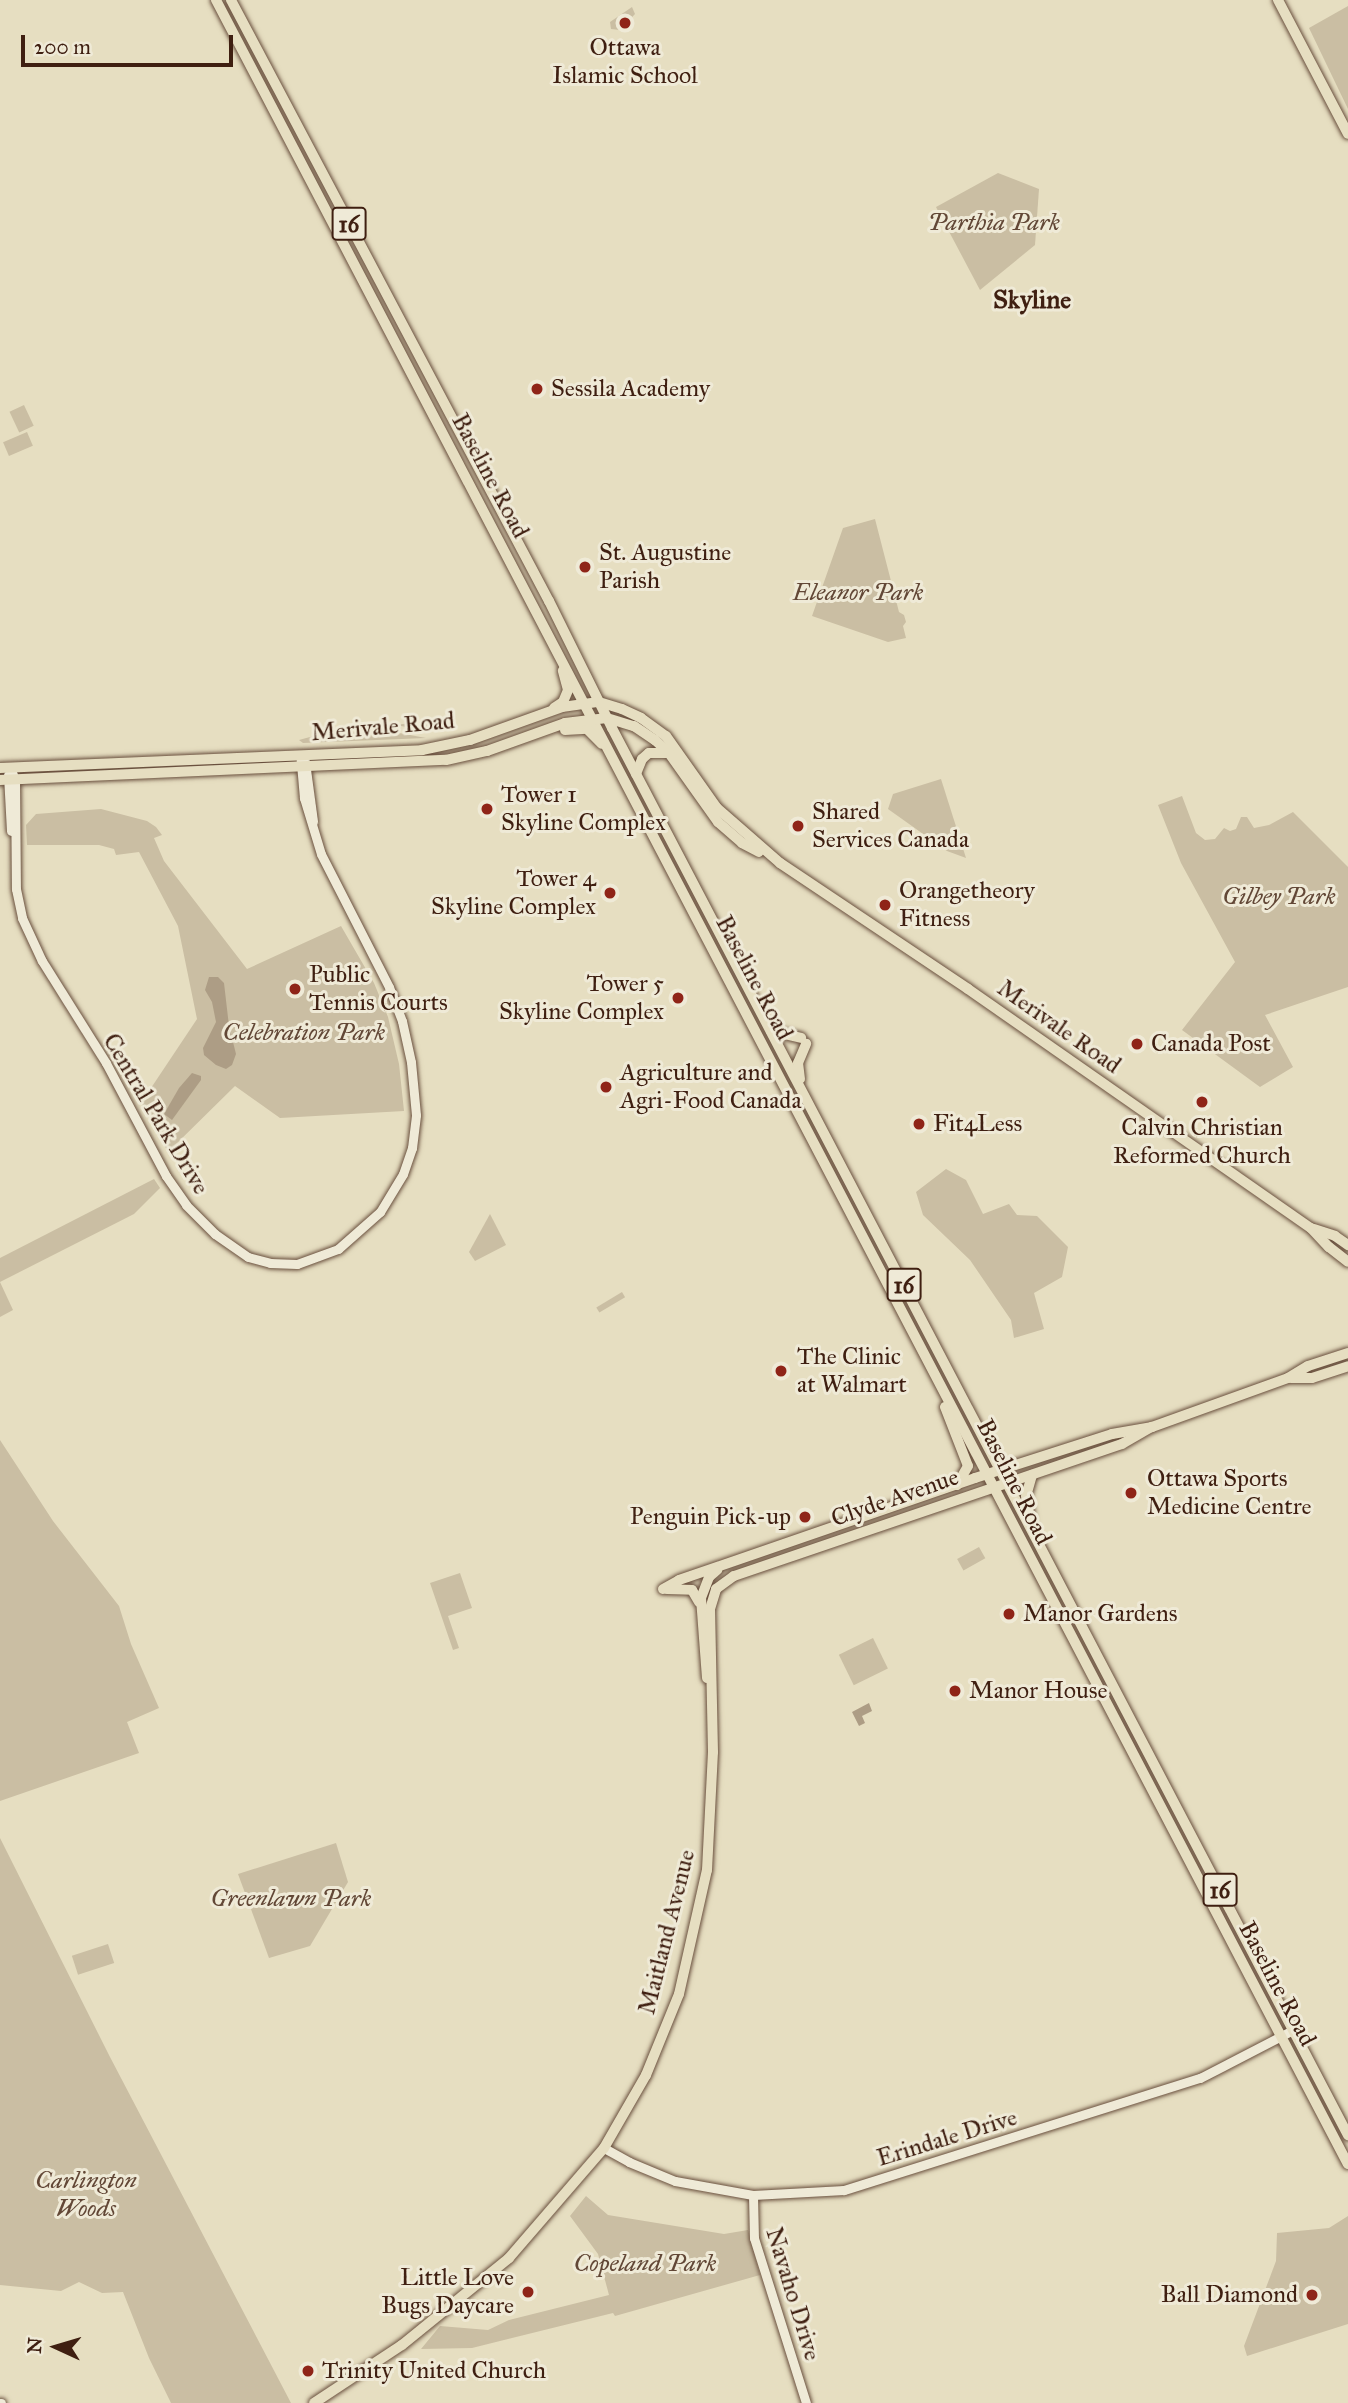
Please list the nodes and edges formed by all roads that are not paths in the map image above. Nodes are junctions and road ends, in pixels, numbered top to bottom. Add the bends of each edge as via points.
1 (216, 0) edge
2 (231, 0) edge
3 (1278, 0) edge
4 (1348, 134) edge
5 (530, 566) junction
6 (518, 573) junction
7 (551, 636) junction
8 (599, 702) junction
9 (586, 703) junction
10 (551, 710) junction
11 (594, 717) junction
12 (607, 718) junction
13 (515, 741) junction
14 (669, 753) junction
15 (303, 763) junction
16 (5, 768) edge
17 (621, 770) junction
18 (636, 774) junction
19 (7, 780) edge
20 (779, 863) junction
21 (695, 885) junction
22 (684, 891) junction
23 (728, 961) junction
24 (771, 1031) junction
25 (782, 1052) junction
26 (772, 1057) junction
27 (807, 1098) junction
28 (855, 1192) junction
29 (842, 1199) junction
30 (1311, 1228) junction
31 (1348, 1245) edge
32 (1348, 1262) edge
33 (1348, 1353) edge
34 (1348, 1366) edge
35 (933, 1371) junction
36 (1288, 1378) junction
37 (1152, 1427) junction
38 (1000, 1470) junction
39 (987, 1475) junction
40 (1032, 1475) junction
41 (1006, 1483) junction
42 (957, 1485) junction
43 (993, 1487) junction
44 (1033, 1533) junction
45 (800, 1539) junction
46 (799, 1553) junction
47 (724, 1566) junction
48 (729, 1578) joint
49 (700, 1605) junction
50 (1113, 1687) junction
51 (1101, 1692) junction
52 (711, 1701) junction
53 (1293, 2029) junction
54 (1281, 2035) junction
55 (1348, 2134) edge
56 (604, 2148) junction
57 (1348, 2164) edge
58 (752, 2195) junction
59 (314, 2403) edge
60 (806, 2403) edge

1 - 6 main road, Baseline Road / 16
2 - 5 main road, Baseline Road / 16
3 - 4 main road
5 - 6 main road
5 - 8 main road, Baseline Road / 16
6 - 7 main road, Baseline Road / 16
7 - 9 main road, Baseline Road / 16
7 - 10 main road via 569,690 563,702
8 - 9 main road, Merivale Road
8 - 12 main road, Baseline Road / 16
8 - 20 main road, Merivale Road via 631,713 659,730 717,808
9 - 10 main road, Merivale Road
9 - 11 main road, Baseline Road / 16
10 - 15 main road, Merivale Road via 443,747
11 - 12 main road, Merivale Road
11 - 13 main road, Merivale Road
11 - 17 main road, Baseline Road / 16
12 - 14 main road, Merivale Road via 641,730
12 - 18 main road, Baseline Road / 16
13 - 15 main road, Merivale Road via 446,760
13 - 17 main road via 582,728 596,736
14 - 18 main road via 649,753
14 - 20 main road, Merivale Road via 725,830
15 - 16 main road, Merivale Road
15 - 19 main road, Merivale Road
15 - 19 street, Central Park Drive via 314,833 341,898 396,1004 409,1050 416,1115 403,1174 380,1212 338,1249 297,1264 270,1263 241,1253 193,1214 176,1191 106,1063 33,945 17,898
16 - 19 street, Central Park Drive
17 - 22 main road, Baseline Road / 16
18 - 21 main road, Baseline Road / 16
20 - 30 main road, Merivale Road
21 - 22 main road
21 - 23 main road, Baseline Road / 16
22 - 23 main road, Baseline Road / 16
23 - 24 main road, Baseline Road / 16
23 - 26 main road, Baseline Road / 16
24 - 25 main road, Baseline Road / 16
24 - 27 main road via 804,1041 798,1063
25 - 26 main road
25 - 27 main road, Baseline Road / 16
26 - 29 main road, Baseline Road / 16
27 - 28 main road, Baseline Road / 16
28 - 29 main road
28 - 38 main road, Baseline Road / 16
29 - 35 main road, Baseline Road / 16
30 - 31 main road, Merivale Road
30 - 32 main road, Merivale Road
33 - 36 main road, Clyde Avenue
34 - 36 main road, Clyde Avenue via 1312,1378
35 - 39 main road, Baseline Road / 16
35 - 42 main road via 968,1463
36 - 37 main road, Clyde Avenue
37 - 38 main road, Clyde Avenue via 1112,1434
37 - 40 main road, Clyde Avenue via 1122,1444
38 - 39 main road, Clyde Avenue
38 - 41 main road, Baseline Road / 16
39 - 42 main road, Clyde Avenue
39 - 43 main road, Baseline Road / 16
40 - 41 main road, Clyde Avenue
40 - 44 main road via 1026,1496
41 - 43 main road, Clyde Avenue
41 - 44 main road, Baseline Road / 16
42 - 45 main road, Clyde Avenue
43 - 46 main road, Clyde Avenue
43 - 51 main road, Baseline Road / 16
44 - 50 main road, Baseline Road / 16
45 - 46 main road
45 - 47 main road, Clyde Avenue
46 - 48 main road, Clyde Avenue
47 - 49 main road, Maitland Avenue via 709,1577
47 - 49 main road, Clyde Avenue via 663,1589 692,1590
48 - 52 main road, Maitland Avenue via 716,1589 710,1604
49 - 52 main road, Maitland Avenue
50 - 51 main road
50 - 53 main road, Baseline Road / 16
51 - 54 main road, Baseline Road / 16
52 - 56 main road, Maitland Avenue via 710,1843 695,1928 679,1994 663,2034 646,2075
53 - 54 street, Erindale Drive
53 - 55 main road, Baseline Road / 16
54 - 57 main road, Baseline Road / 16
54 - 58 street, Erindale Drive via 1200,2078 923,2168 844,2190
56 - 58 street, Erindale Drive via 675,2181
56 - 59 main road, Maitland Avenue via 538,2227 475,2288 402,2345
58 - 60 street, Navaho Drive via 754,2238

